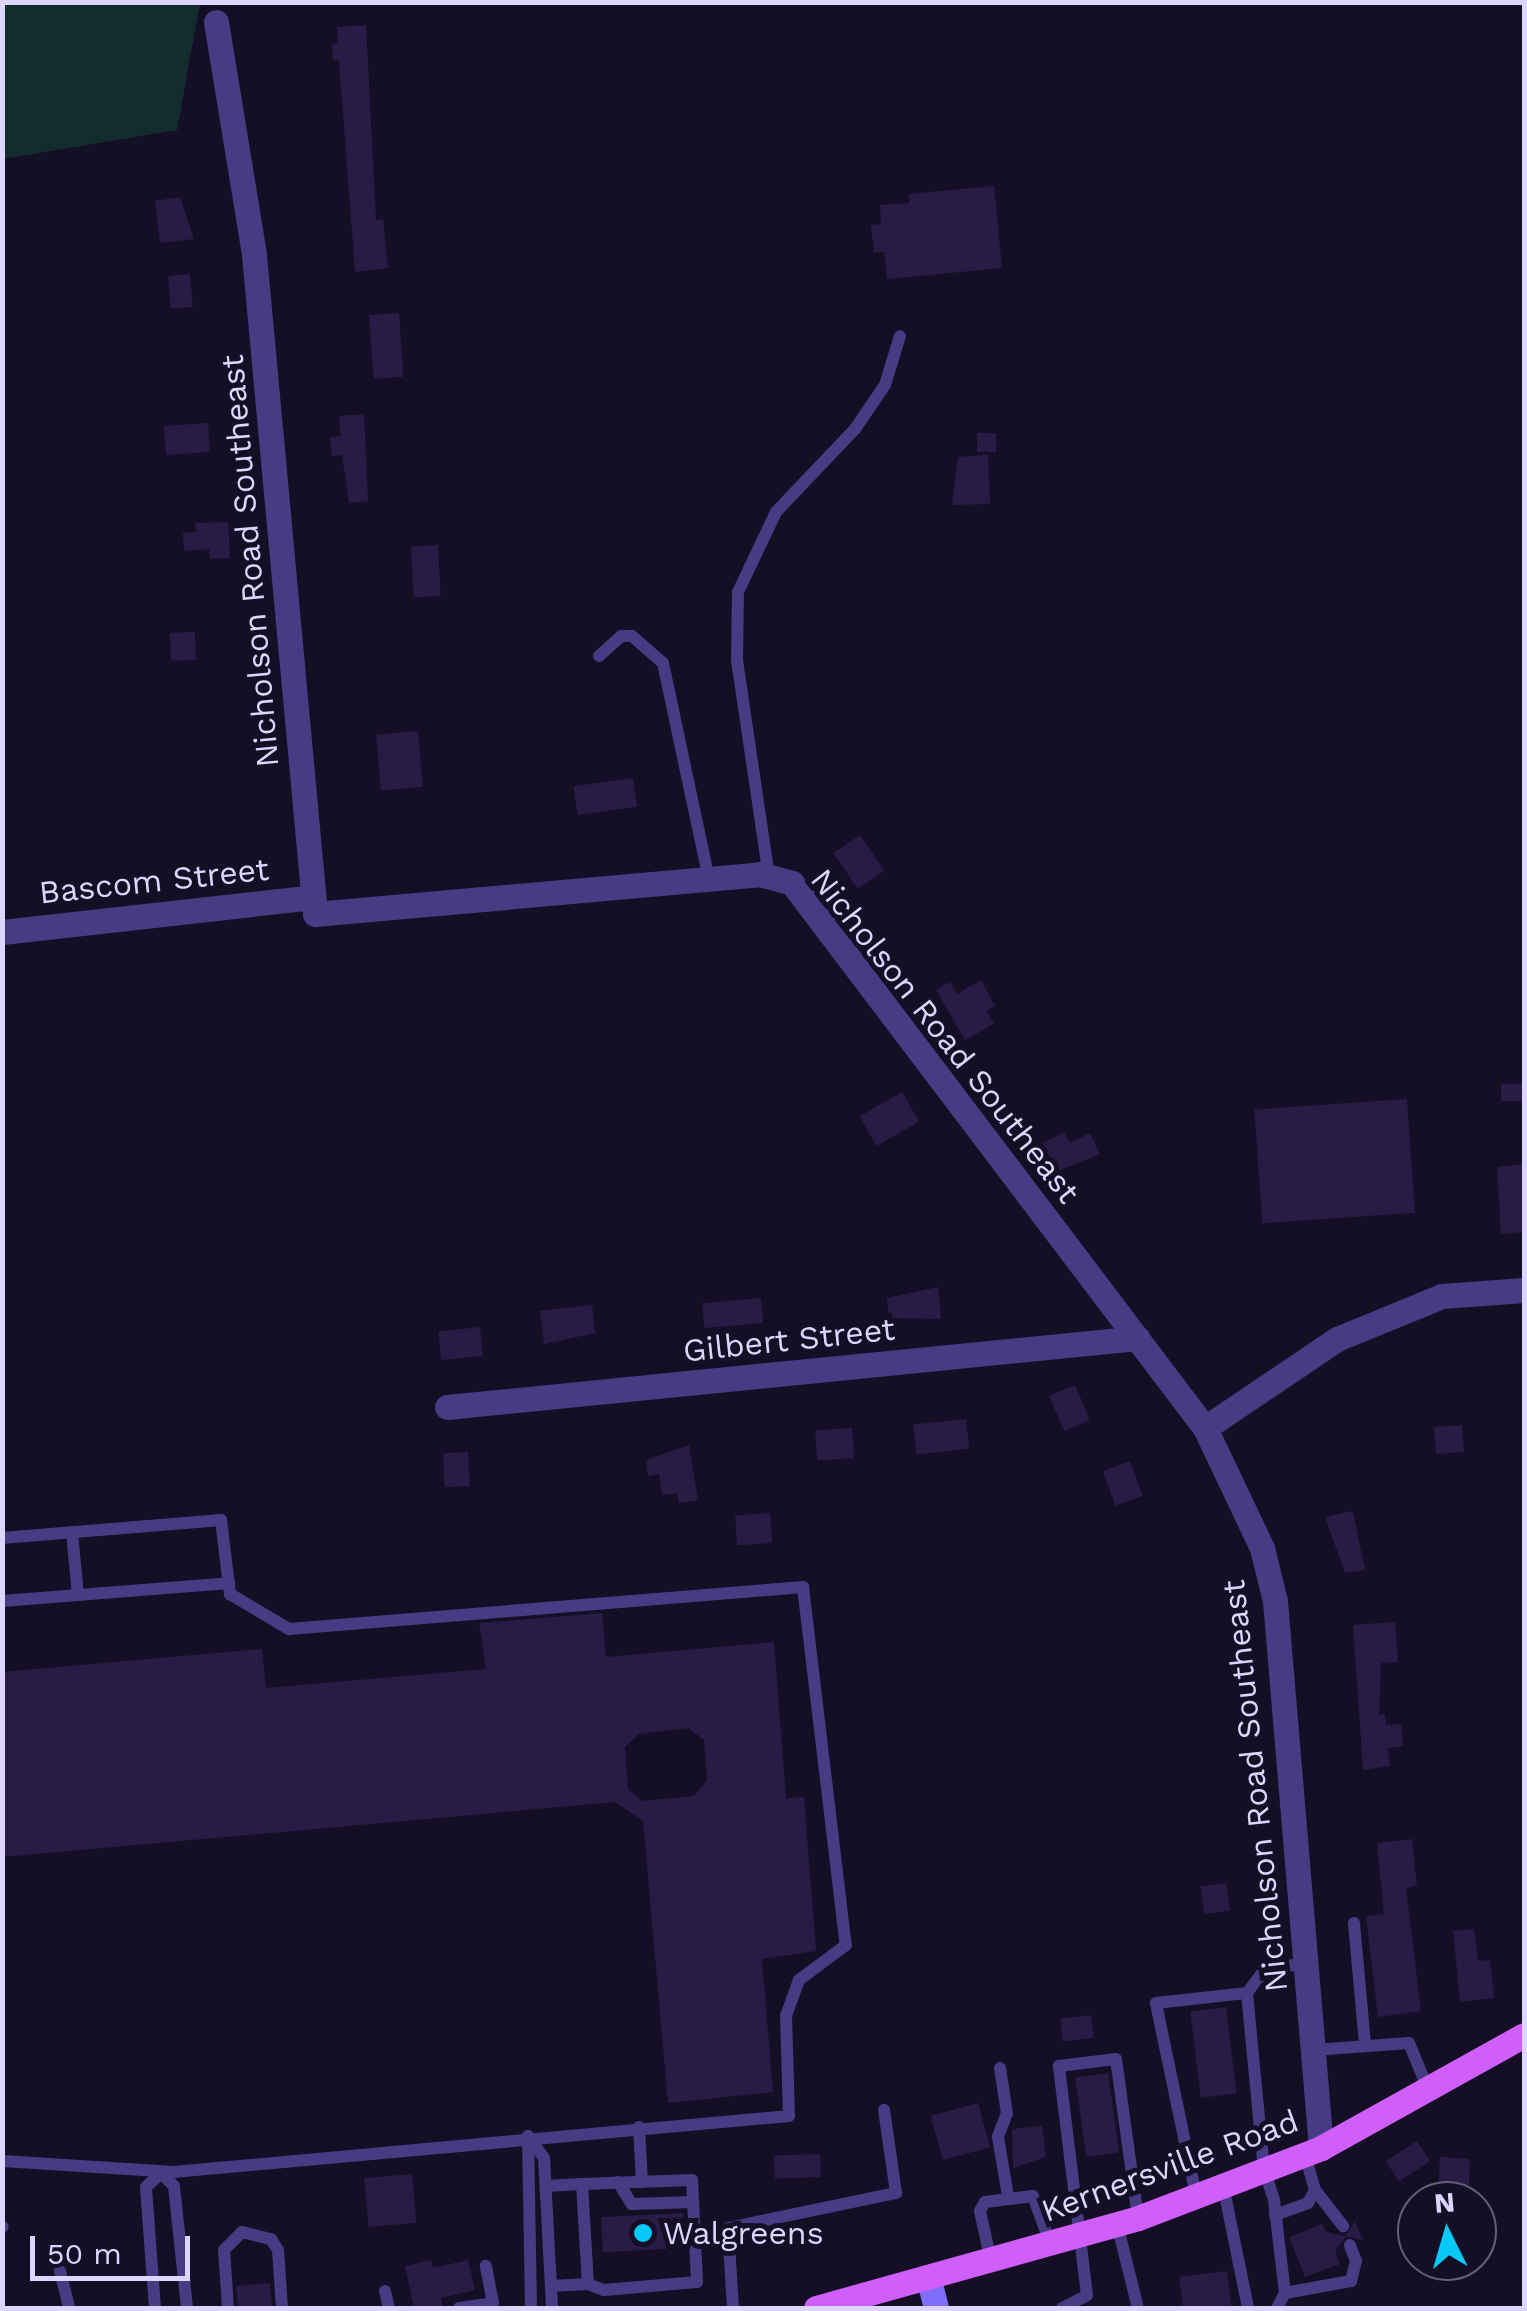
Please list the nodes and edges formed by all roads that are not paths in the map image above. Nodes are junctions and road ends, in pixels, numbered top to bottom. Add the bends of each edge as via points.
1 (215, 12) edge
2 (900, 336) dead end
3 (599, 656) dead end
4 (769, 877) junction
5 (709, 879) junction
6 (314, 897) junction
7 (2, 932) edge
8 (1524, 1290) edge
9 (1138, 1338) junction
10 (447, 1407) dead end
11 (1204, 1428) junction
12 (72, 1532) junction
13 (2, 1538) edge
14 (229, 1583) junction
15 (78, 1595) junction
16 (2, 1601) edge
17 (1354, 1923) dead end
18 (1306, 1964) junction
19 (1247, 1993) junction
20 (1524, 2035) edge
21 (1365, 2043) junction
22 (1313, 2050) junction
23 (1000, 2068) dead end
24 (1428, 2090) junction
25 (884, 2110) dead end
26 (639, 2127) junction
27 (528, 2136) junction
28 (1313, 2150) junction
29 (2, 2161) edge
30 (1264, 2169) junction
31 (161, 2173) junction
32 (618, 2182) junction
33 (642, 2182) junction
34 (582, 2184) junction
35 (1223, 2185) junction
36 (546, 2186) junction
37 (1316, 2190) junction
38 (1008, 2196) junction
39 (1196, 2196) junction
40 (693, 2202) junction
41 (1276, 2215) junction
42 (1127, 2221) junction
43 (1342, 2226) dead end
44 (1081, 2234) junction
45 (1050, 2244) junction
46 (1350, 2245) dead end
47 (991, 2261) junction
48 (486, 2266) dead end
49 (60, 2271) dead end
50 (929, 2280) junction
51 (588, 2284) junction
52 (550, 2286) junction
53 (385, 2291) dead end
54 (1286, 2293) junction
55 (494, 2306) edge
56 (69, 2308) edge
57 (156, 2308) edge
58 (186, 2308) edge
59 (228, 2308) edge
60 (282, 2308) edge
61 (389, 2308) edge
62 (459, 2308) edge
63 (531, 2308) edge
64 (552, 2308) edge
65 (732, 2308) edge
66 (816, 2308) edge
67 (936, 2308) edge
68 (1062, 2308) edge
69 (1138, 2308) edge
70 (1248, 2308) edge
71 (1276, 2308) edge

1 - 6 street, Nicholson Road Southeast via 241,165
2 - 4 lane via 885,386 855,429 776,512 738,592 737,661
3 - 5 lane via 620,636 632,636 663,663
4 - 5 street, Nicholson Road Southeast
4 - 9 street, Nicholson Road Southeast via 792,883
5 - 6 street, Nicholson Road Southeast via 315,914
6 - 7 street, Bascom Street
8 - 11 street via 1442,1296 1336,1339
9 - 10 street, Gilbert Street
9 - 11 street, Nicholson Road Southeast
11 - 18 street, Nicholson Road Southeast via 1262,1548 1275,1602
12 - 13 lane
12 - 14 lane via 221,1520
12 - 15 lane
14 - 15 lane
14 - 26 lane via 230,1594 288,1629 803,1587 846,1945 799,1980 786,2015 789,2116
15 - 16 lane
17 - 21 lane
18 - 19 lane via 1266,1968
18 - 22 street, Nicholson Road Southeast
19 - 30 lane
19 - 39 lane via 1156,2002
20 - 24 main road, Kernersville Road
21 - 22 lane
21 - 24 lane via 1409,2044
22 - 28 street, Nicholson Road Southeast
23 - 38 lane via 1008,2113 998,2137
24 - 28 main road, Kernersville Road
25 - 65 lane via 896,2193 728,2228
26 - 27 lane
26 - 33 lane
27 - 31 lane
27 - 36 lane via 544,2158
27 - 63 lane
28 - 30 main road, Kernersville Road
28 - 37 lane
29 - 31 lane
30 - 35 main road, Kernersville Road
30 - 41 lane
31 - 57 lane via 146,2187
31 - 58 lane via 174,2186
32 - 33 lane
32 - 34 lane
32 - 40 lane via 632,2204
33 - 40 lane via 692,2180
34 - 36 lane
34 - 51 lane
35 - 39 main road, Kernersville Road
35 - 70 lane
36 - 52 lane
37 - 41 lane via 1308,2203
37 - 43 lane
38 - 45 lane via 1022,2192 1039,2200
38 - 47 lane via 985,2202 980,2211
39 - 42 main road, Kernersville Road
40 - 51 lane via 697,2282 604,2290
41 - 54 lane
42 - 44 main road, Kernersville Road
42 - 44 lane via 1116,2060 1058,2066
42 - 69 lane
44 - 45 main road, Kernersville Road
44 - 68 lane via 1087,2296
45 - 47 main road, Kernersville Road
46 - 54 lane via 1356,2261 1351,2281
47 - 50 main road, Kernersville Road
48 - 55 lane
49 - 56 lane
50 - 66 main road, Kernersville Road
50 - 67 main road
51 - 52 lane
52 - 64 lane
53 - 61 lane
54 - 71 lane
55 - 62 lane
59 - 60 lane via 224,2250 242,2232 270,2239 278,2250

